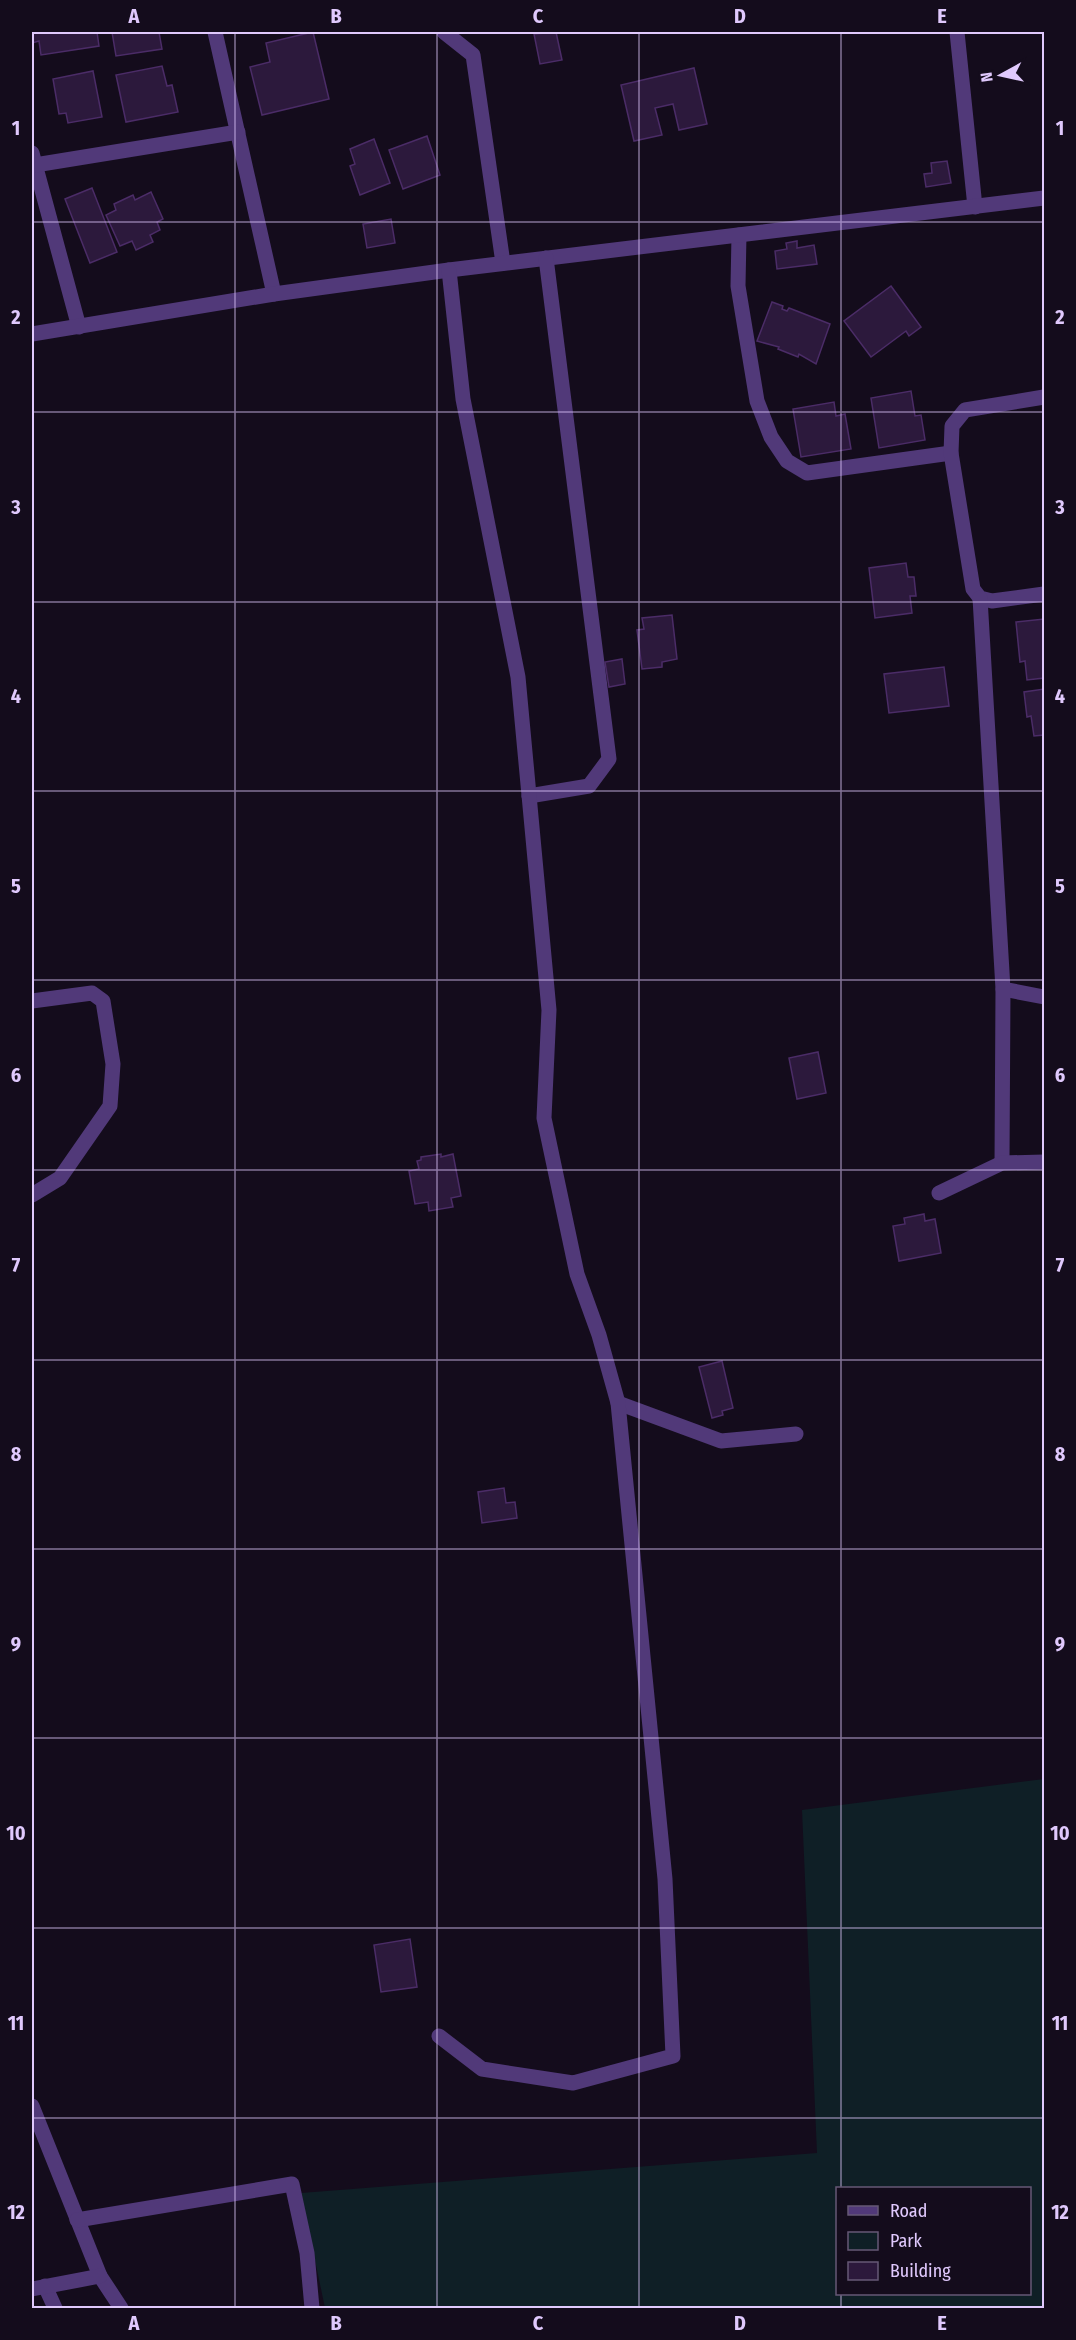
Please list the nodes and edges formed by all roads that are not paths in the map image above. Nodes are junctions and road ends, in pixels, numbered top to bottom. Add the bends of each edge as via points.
1 (215, 32) edge
2 (444, 32) edge
3 (957, 32) edge
4 (238, 132) junction
5 (33, 159) edge
6 (1044, 198) edge
7 (975, 207) junction
8 (739, 235) junction
9 (546, 258) junction
10 (503, 263) junction
11 (449, 270) junction
12 (274, 294) junction
13 (79, 327) junction
14 (32, 334) edge
15 (1044, 397) edge
16 (951, 453) junction
17 (1044, 594) edge
18 (980, 598) junction
19 (529, 796) junction
20 (1003, 989) junction
21 (1044, 997) edge
22 (32, 1001) edge
23 (1044, 1162) edge
24 (1002, 1163) junction
25 (939, 1193) dead end
26 (32, 1195) edge
27 (618, 1403) junction
28 (796, 1434) dead end
29 (439, 2036) dead end
30 (32, 2106) edge
31 (77, 2220) junction
32 (100, 2276) junction
33 (38, 2288) edge
34 (56, 2308) edge
35 (121, 2308) edge
36 (312, 2308) edge

1 - 4 street
2 - 10 street via 473,55
3 - 7 street
4 - 5 street
4 - 12 street
5 - 13 street
6 - 7 street
7 - 8 street
8 - 9 street
8 - 16 street via 738,286 758,401 771,437 787,461 807,473
9 - 10 street
9 - 19 street via 609,759 589,786
10 - 11 street
11 - 12 street
11 - 19 street via 463,399 518,677
12 - 13 street
13 - 14 street
15 - 16 street via 965,410 952,426
16 - 18 street via 973,589
17 - 18 street via 992,601
18 - 20 street
19 - 27 street via 549,1010 544,1118 577,1275
20 - 21 street
20 - 24 street
22 - 26 street via 92,993 103,1001 113,1064 110,1106 60,1178
23 - 24 street
24 - 25 street
27 - 28 street via 721,1441
27 - 29 street via 664,1879 673,2056 573,2083 482,2069
30 - 31 street
31 - 32 street
31 - 36 street via 292,2184 307,2253
32 - 33 street
32 - 35 street
33 - 34 street

